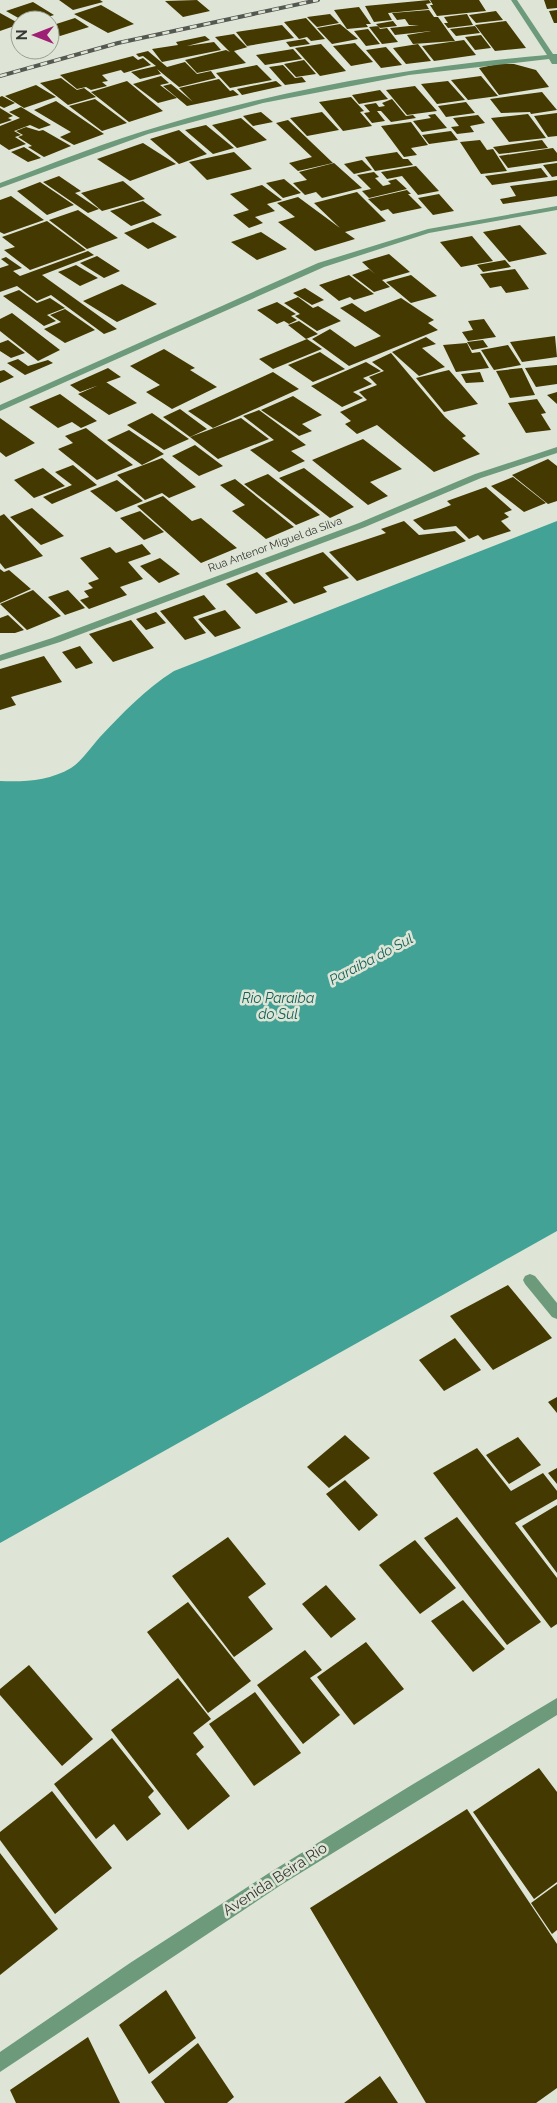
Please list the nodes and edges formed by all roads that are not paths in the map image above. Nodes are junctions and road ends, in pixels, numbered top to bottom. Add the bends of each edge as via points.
1 (514, 0) edge
2 (554, 56) edge
3 (557, 64) edge
4 (0, 186) edge
5 (557, 208) edge
6 (0, 408) edge
7 (557, 450) edge
8 (0, 658) edge
9 (530, 1280) dead end
10 (557, 1313) edge
11 (557, 1706) edge
12 (0, 2063) edge

1 - 2 street
2 - 3 street
2 - 4 street via 392,76 226,110 96,150
5 - 6 street via 428,231 321,264
7 - 8 street, Rua Antenor Miguel da Silva via 478,476 362,525 81,631
9 - 10 street
11 - 12 street, Avenida Beira Rio via 364,1822 92,1998

